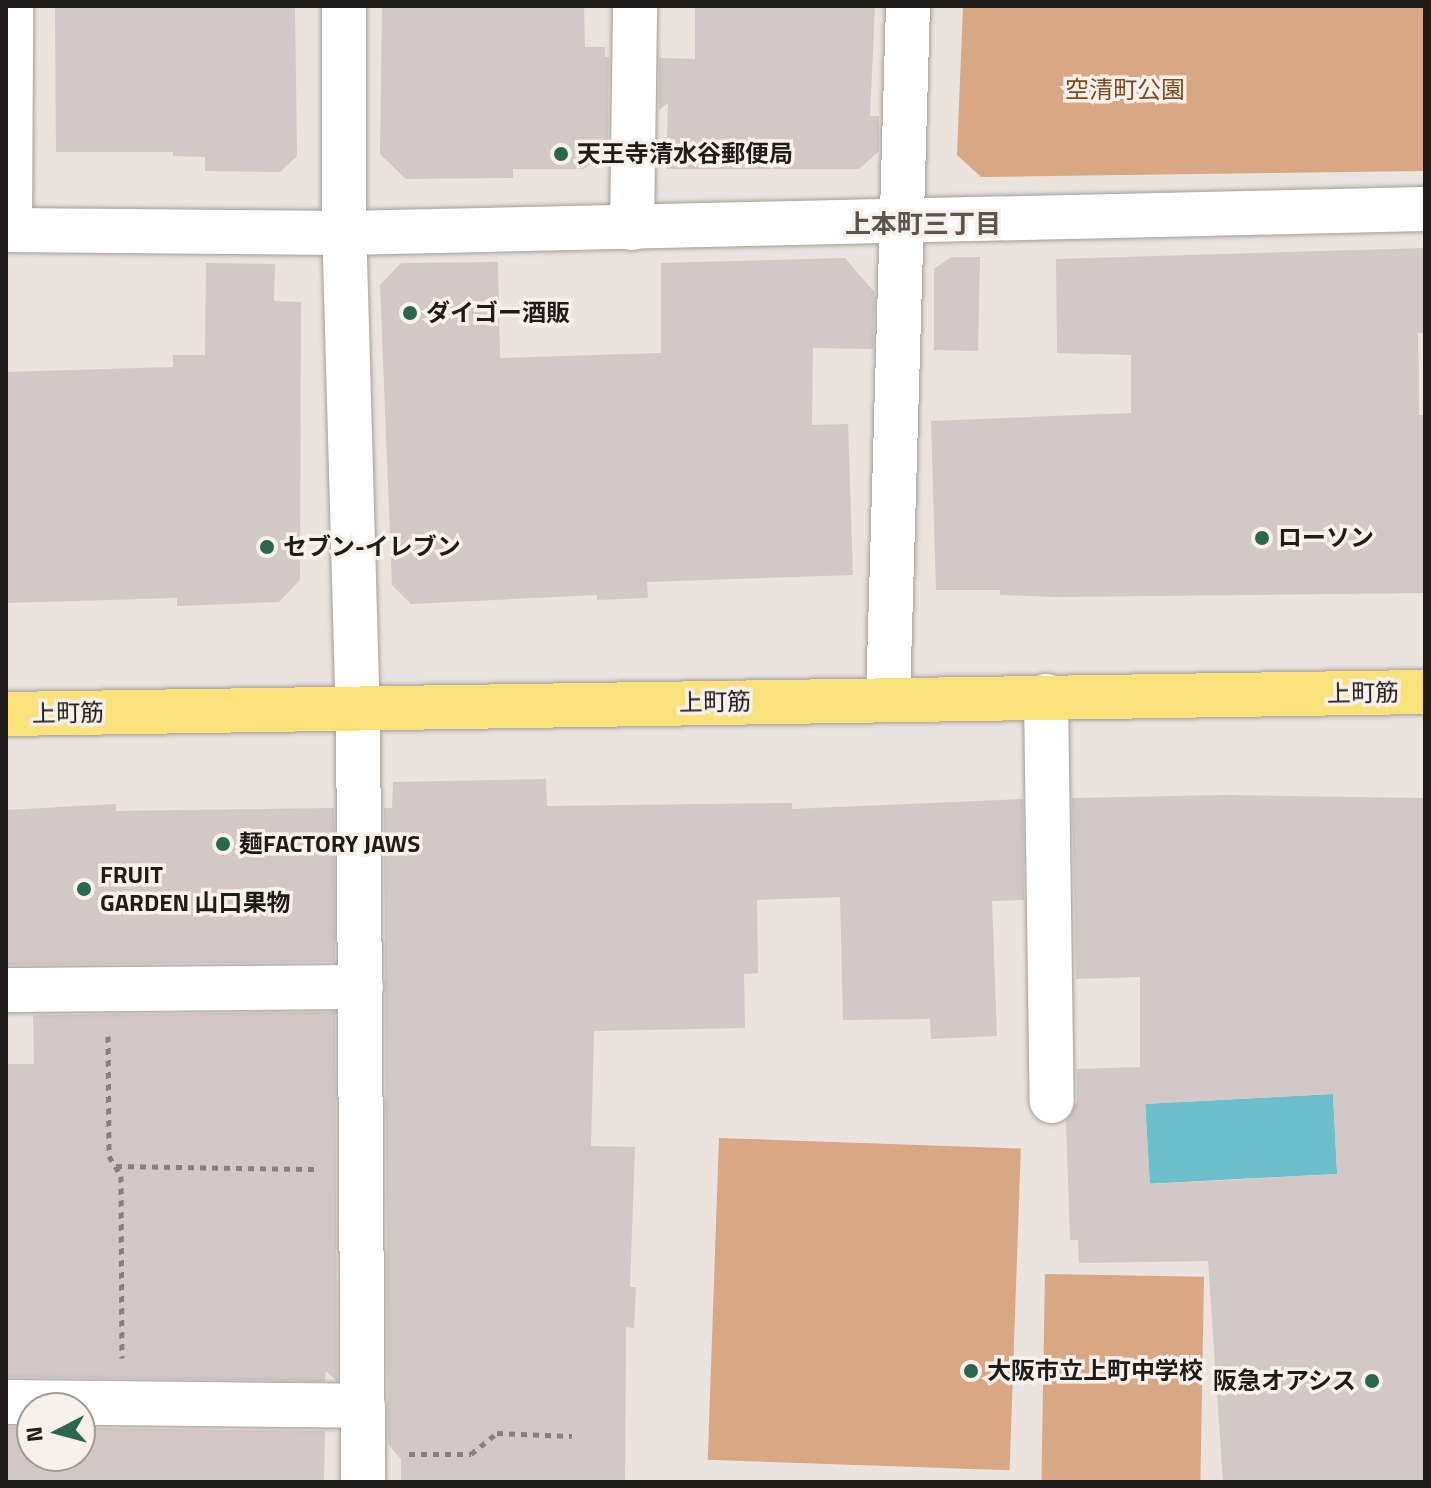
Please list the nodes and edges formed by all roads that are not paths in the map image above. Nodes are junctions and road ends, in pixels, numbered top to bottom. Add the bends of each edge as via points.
1 (11, 6) edge
2 (344, 6) edge
3 (635, 6) edge
4 (908, 6) edge
5 (1425, 209) edge
6 (898, 223) junction
7 (632, 228) junction
8 (8, 230) edge
9 (345, 233) junction
10 (1425, 692) edge
11 (1046, 696) junction
12 (888, 699) junction
13 (358, 708) junction
14 (6, 714) edge
15 (361, 987) junction
16 (6, 990) edge
17 (1052, 1101) dead end
18 (6, 1402) edge
19 (363, 1406) junction
20 (364, 1468) edge

1 - 8 street
2 - 9 street
3 - 7 street
4 - 6 street
5 - 6 street
6 - 7 street
6 - 12 street
7 - 9 street
8 - 9 street
9 - 13 street
10 - 11 main road, 上町筋
11 - 12 main road, 上町筋
11 - 17 street
12 - 13 main road, 上町筋
13 - 14 main road, 上町筋
13 - 15 street
15 - 16 street
15 - 19 street
18 - 19 street
19 - 20 street

